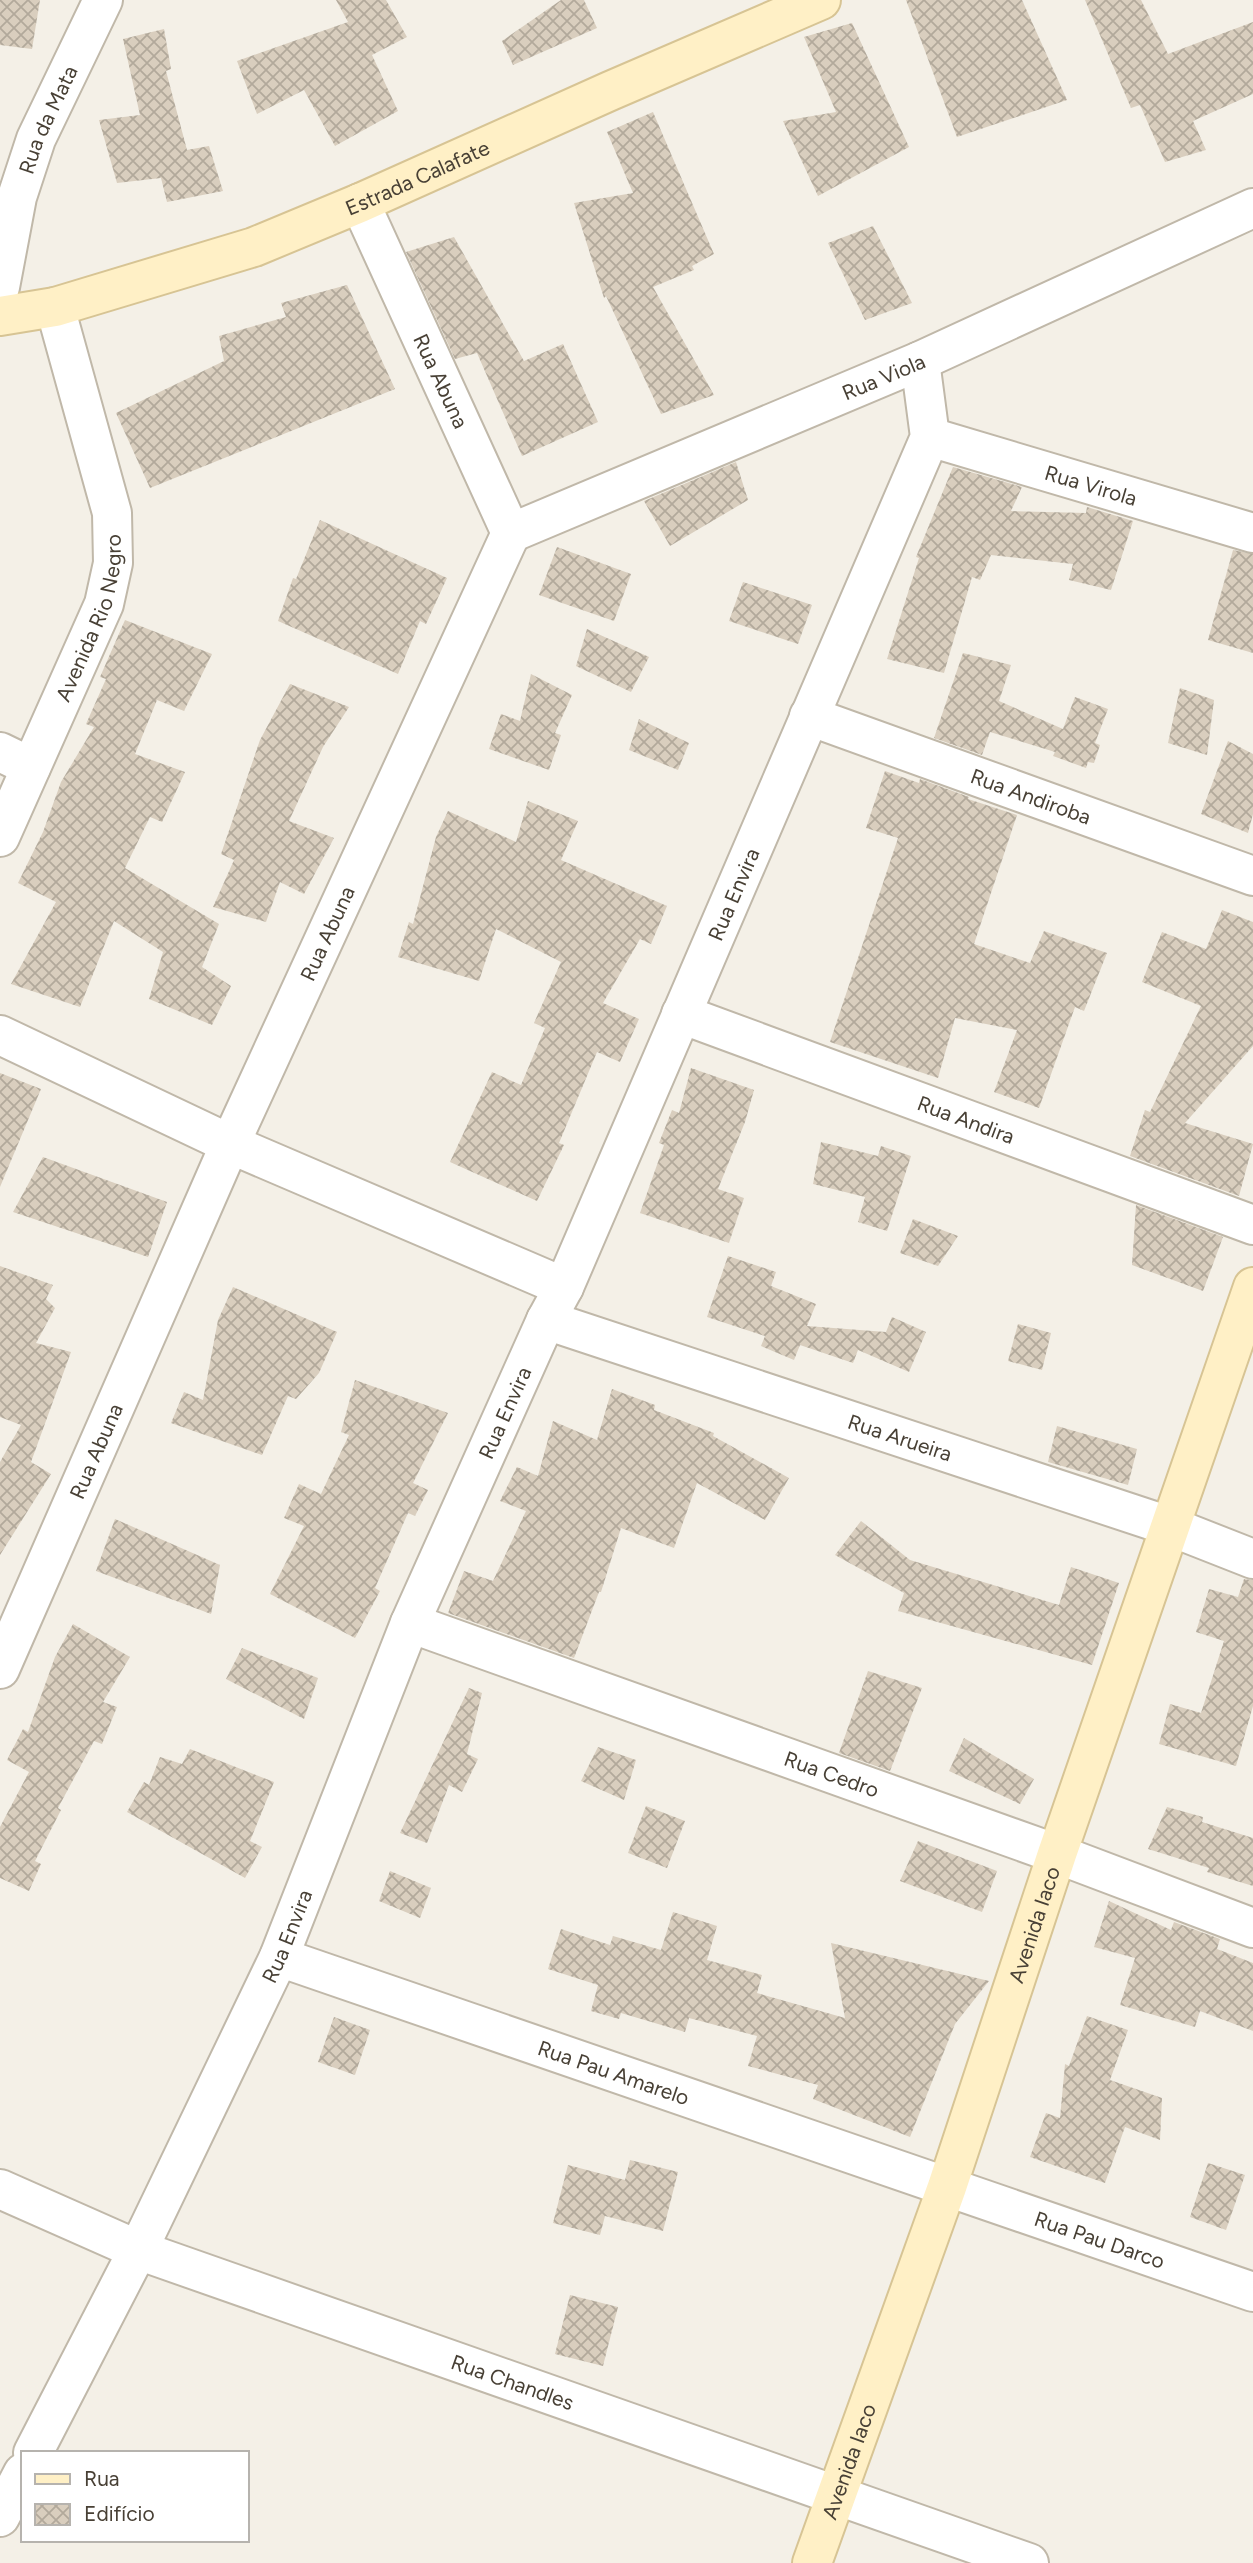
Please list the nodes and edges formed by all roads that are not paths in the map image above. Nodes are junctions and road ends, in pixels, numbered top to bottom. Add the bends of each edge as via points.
1 (103, 0) edge
2 (821, 0) edge
3 (360, 203) junction
4 (1253, 208) edge
5 (0, 287) edge
6 (55, 307) junction
7 (0, 316) edge
8 (920, 361) junction
9 (930, 437) junction
10 (511, 533) junction
11 (1253, 533) edge
12 (809, 716) junction
13 (15, 760) edge
14 (0, 837) edge
15 (1253, 876) edge
16 (681, 1013) junction
17 (0, 1035) edge
18 (230, 1144) junction
19 (1253, 1225) edge
20 (1253, 1287) edge
21 (555, 1303) junction
22 (1169, 1526) junction
23 (1253, 1559) edge
24 (410, 1623) junction
25 (0, 1669) edge
26 (1057, 1854) junction
27 (1253, 1928) edge
28 (279, 1957) junction
29 (947, 2187) junction
30 (0, 2189) edge
31 (138, 2250) junction
32 (1253, 2292) edge
33 (34, 2451) edge
34 (21, 2477) edge
35 (835, 2494) junction
36 (0, 2517) edge
37 (812, 2563) edge
38 (1028, 2563) edge

1 - 5 street, Rua da Mata via 36,139 17,197
2 - 3 street, Estrada Calafate
3 - 6 street, Estrada Calafate via 254,247
3 - 10 street, Rua Abuna
4 - 8 street, Rua Viola
6 - 7 street, Estrada Calafate
6 - 13 street, Avenida Rio Negro via 112,513 113,563 104,604
8 - 9 street
8 - 10 street, Rua Viola
9 - 11 street, Rua Virola
9 - 12 street, Rua Envira
10 - 18 street, Rua Abuna
12 - 15 street, Rua Andiroba
12 - 16 street, Rua Envira
13 - 14 street, Avenida Rio Negro
16 - 19 street, Rua Andira
16 - 21 street, Rua Envira
17 - 18 street, Rua Arueira
18 - 21 street, Rua Arueira
18 - 25 street, Rua Abuna
20 - 22 street, Avenida Iaco
21 - 22 street, Rua Arueira
21 - 24 street, Rua Envira
22 - 23 street, Rua Arueira
22 - 26 street, Avenida Iaco
24 - 26 street, Rua Cedro
24 - 28 street, Rua Envira
26 - 27 street, Rua Cedro
26 - 29 street, Avenida Iaco
28 - 29 street, Rua Pau Amarelo
28 - 31 street, Rua Envira
29 - 32 street, Rua Pau Darco
29 - 35 street, Avenida Iaco
30 - 31 street, Rua Chandles
31 - 33 street, Rua Envira
31 - 35 street, Rua Chandles
34 - 36 street
35 - 37 street, Avenida Iaco
35 - 38 street, Rua Chandles

